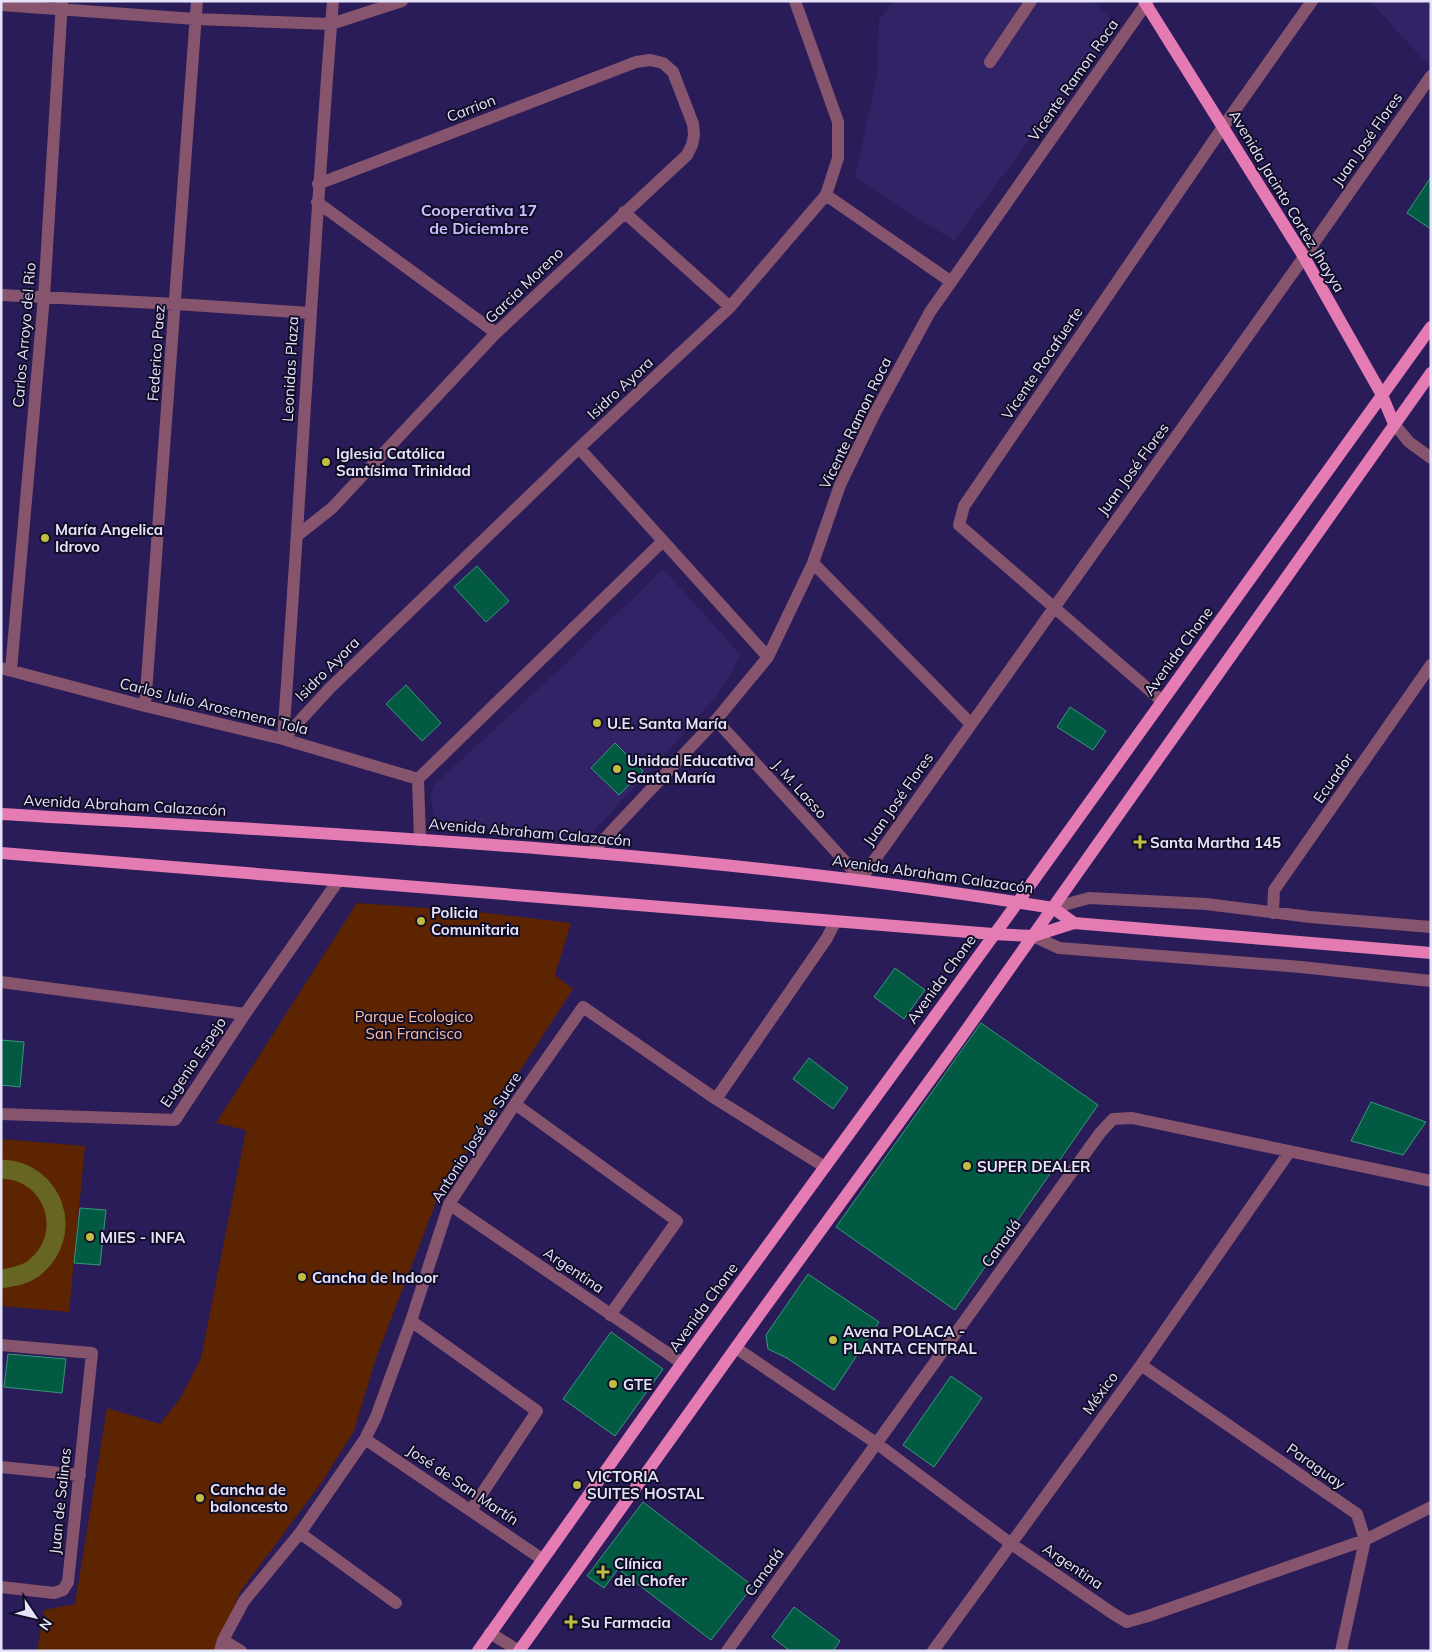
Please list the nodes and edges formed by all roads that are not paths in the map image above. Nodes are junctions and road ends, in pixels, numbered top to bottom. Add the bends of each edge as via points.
1 (196, 1) edge
2 (332, 1) edge
3 (402, 1) edge
4 (795, 1) edge
5 (1031, 1) edge
6 (1312, 1) edge
7 (1146, 2) edge
8 (1, 5) edge
9 (62, 5) edge
10 (195, 19) junction
11 (331, 24) junction
12 (636, 62) joint
13 (990, 62) dead end
14 (1431, 76) edge
15 (1223, 126) junction
16 (318, 184) junction
17 (826, 195) junction
18 (317, 202) junction
19 (624, 212) junction
20 (1304, 257) junction
21 (950, 281) junction
22 (1, 295) edge
23 (44, 297) junction
24 (176, 304) junction
25 (730, 307) junction
26 (310, 313) junction
27 (1431, 327) edge
28 (496, 333) junction
29 (1431, 373) edge
30 (1382, 395) junction
31 (1394, 424) junction
32 (579, 448) junction
33 (1431, 458) edge
34 (298, 535) junction
35 (662, 541) junction
36 (813, 564) junction
37 (1054, 607) junction
38 (768, 657) junction
39 (1431, 665) edge
40 (6, 669) edge
41 (1162, 701) junction
42 (145, 706) junction
43 (716, 720) junction
44 (971, 724) junction
45 (283, 739) junction
46 (418, 779) junction
47 (1, 814) edge
48 (420, 840) junction
49 (1, 853) edge
50 (591, 853) junction
51 (861, 879) junction
52 (338, 881) junction
53 (1018, 902) junction
54 (1053, 908) junction
55 (1273, 913) junction
56 (836, 922) junction
57 (1074, 923) junction
58 (1431, 927) edge
59 (993, 934) junction
60 (1033, 936) junction
61 (1431, 954) edge
62 (1431, 981) edge
63 (1, 982) edge
64 (245, 1014) junction
65 (716, 1099) junction
66 (515, 1104) junction
67 (1, 1114) edge
68 (1290, 1152) junction
69 (825, 1167) junction
70 (1431, 1181) edge
71 (449, 1204) junction
72 (610, 1315) junction
73 (411, 1321) junction
74 (1, 1345) edge
75 (736, 1348) junction
76 (682, 1363) junction
77 (1141, 1365) junction
78 (365, 1439) junction
79 (876, 1443) junction
80 (1, 1467) edge
81 (80, 1474) junction
82 (1431, 1508) edge
83 (471, 1510) junction
84 (300, 1533) junction
85 (1365, 1540) junction
86 (1010, 1543) junction
87 (542, 1559) junction
88 (1, 1587) edge
89 (396, 1603) dead end
90 (490, 1633) junction
91 (222, 1645) edge
92 (241, 1651) edge
93 (478, 1651) edge
94 (519, 1651) edge
95 (727, 1651) edge
96 (933, 1651) edge
97 (1341, 1651) edge

1 - 10 street, Federico Paez
2 - 11 street, Leonidas Plaza
3 - 11 street
4 - 17 street, Isidro Ayora via 838,122 838,158
5 - 13 street
6 - 15 street, Vicente Rocafuerte
7 - 15 main road, Avenida Jacinto Cortez Jhayya
7 - 21 street, Vicente Ramon Roca
8 - 9 street
9 - 10 street
9 - 23 street, Carlos Arroyo del Rio
10 - 11 street
10 - 24 street, Federico Paez
11 - 16 street, Leonidas Plaza
12 - 16 street, Carrion
12 - 19 street, Garcia Moreno via 650,60 663,63 673,72 693,124 694,135 687,155
14 - 20 street, Juan José Flores
15 - 20 main road, Avenida Jacinto Cortez Jhayya
15 - 37 street, Vicente Rocafuerte via 964,506 959,525
16 - 18 street, Leonidas Plaza
17 - 21 street
17 - 25 street, Isidro Ayora
18 - 26 street, Leonidas Plaza
18 - 28 street
19 - 25 street
19 - 28 street, Garcia Moreno
20 - 30 main road, Avenida Jacinto Cortez Jhayya
20 - 37 street, Juan José Flores
21 - 36 street, Vicente Ramon Roca via 921,329 840,485
22 - 23 street
23 - 24 street
23 - 40 street, Carlos Arroyo del Rio
24 - 26 street
24 - 42 street, Federico Paez
25 - 32 street, Isidro Ayora
26 - 34 street, Leonidas Plaza
27 - 30 main road, Avenida Chone
28 - 34 street, Garcia Moreno via 332,508
29 - 31 main road
30 - 31 main road, Avenida Jacinto Cortez Jhayya
30 - 41 main road, Avenida Chone
31 - 33 street via 1408,442
31 - 54 main road
32 - 35 street
32 - 45 street, Isidro Ayora via 330,688
34 - 45 street, Leonidas Plaza
35 - 38 street
35 - 46 street
36 - 38 street, Vicente Ramon Roca
36 - 44 street
37 - 41 street, Vicente Rocafuerte
37 - 44 street, Juan José Flores
38 - 43 street, Vicente Ramon Roca
39 - 55 street, Ecuador via 1274,890
40 - 42 street, Carlos Julio Arosemena Tola
41 - 53 main road, Avenida Chone
42 - 45 street, Carlos Julio Arosemena Tola
43 - 50 street, Vicente Ramon Roca
43 - 51 street, J. M. Lasso
44 - 51 street, Juan José Flores
45 - 46 street, Carlos Julio Arosemena Tola
46 - 48 street
47 - 48 main road, Avenida Abraham Calazacón
48 - 50 main road, Avenida Abraham Calazacón
49 - 52 main road
50 - 51 main road, Avenida Abraham Calazacón
51 - 53 main road, Avenida Abraham Calazacón
52 - 56 main road
52 - 64 street, Eugenio Espejo
53 - 54 main road, Avenida Abraham Calazacón
53 - 59 main road, Avenida Chone
54 - 55 street, Avenida Abraham Calazacón via 1089,898 1206,904
54 - 57 main road, Avenida Abraham Calazacón
54 - 60 main road
55 - 58 street, Avenida Abraham Calazacón
56 - 59 main road
56 - 65 street
57 - 60 main road
57 - 61 main road
59 - 60 main road
59 - 69 main road, Avenida Chone
60 - 62 street via 1059,948
60 - 75 main road
63 - 64 street
64 - 67 street, Eugenio Espejo via 176,1120
65 - 66 street, Antonio José de Sucre via 583,1007
65 - 69 street, Antonio José de Sucre
66 - 71 street, Antonio José de Sucre
66 - 72 street via 677,1221
68 - 70 street, Canadá
68 - 77 street, México
68 - 79 street, Canadá via 1132,1118 1113,1119
69 - 76 main road, Avenida Chone
71 - 72 street, Argentina
71 - 73 street, Antonio José de Sucre
72 - 76 street, Argentina
73 - 78 street, Antonio José de Sucre
73 - 83 street via 537,1411
74 - 81 street, Juan de Salinas via 92,1353
75 - 79 street, Argentina
75 - 94 main road
76 - 87 main road, Avenida Chone
77 - 85 street, Paraguay via 1357,1514
77 - 86 street, México
78 - 83 street, José de San Martín
78 - 84 street, Antonio José de Sucre
79 - 86 street, Argentina
79 - 95 street, Canadá
80 - 81 street
81 - 88 street, Juan de Salinas via 68,1582 63,1590 54,1593
82 - 85 street, Argentina
83 - 87 street, José de San Martín
84 - 89 street
84 - 91 street, Antonio José de Sucre via 244,1600
85 - 86 street, Argentina via 1127,1622
85 - 97 street, Paraguay
86 - 96 street, México
87 - 90 main road, Avenida Chone
90 - 93 main road, Avenida Chone
90 - 94 street
91 - 92 street

